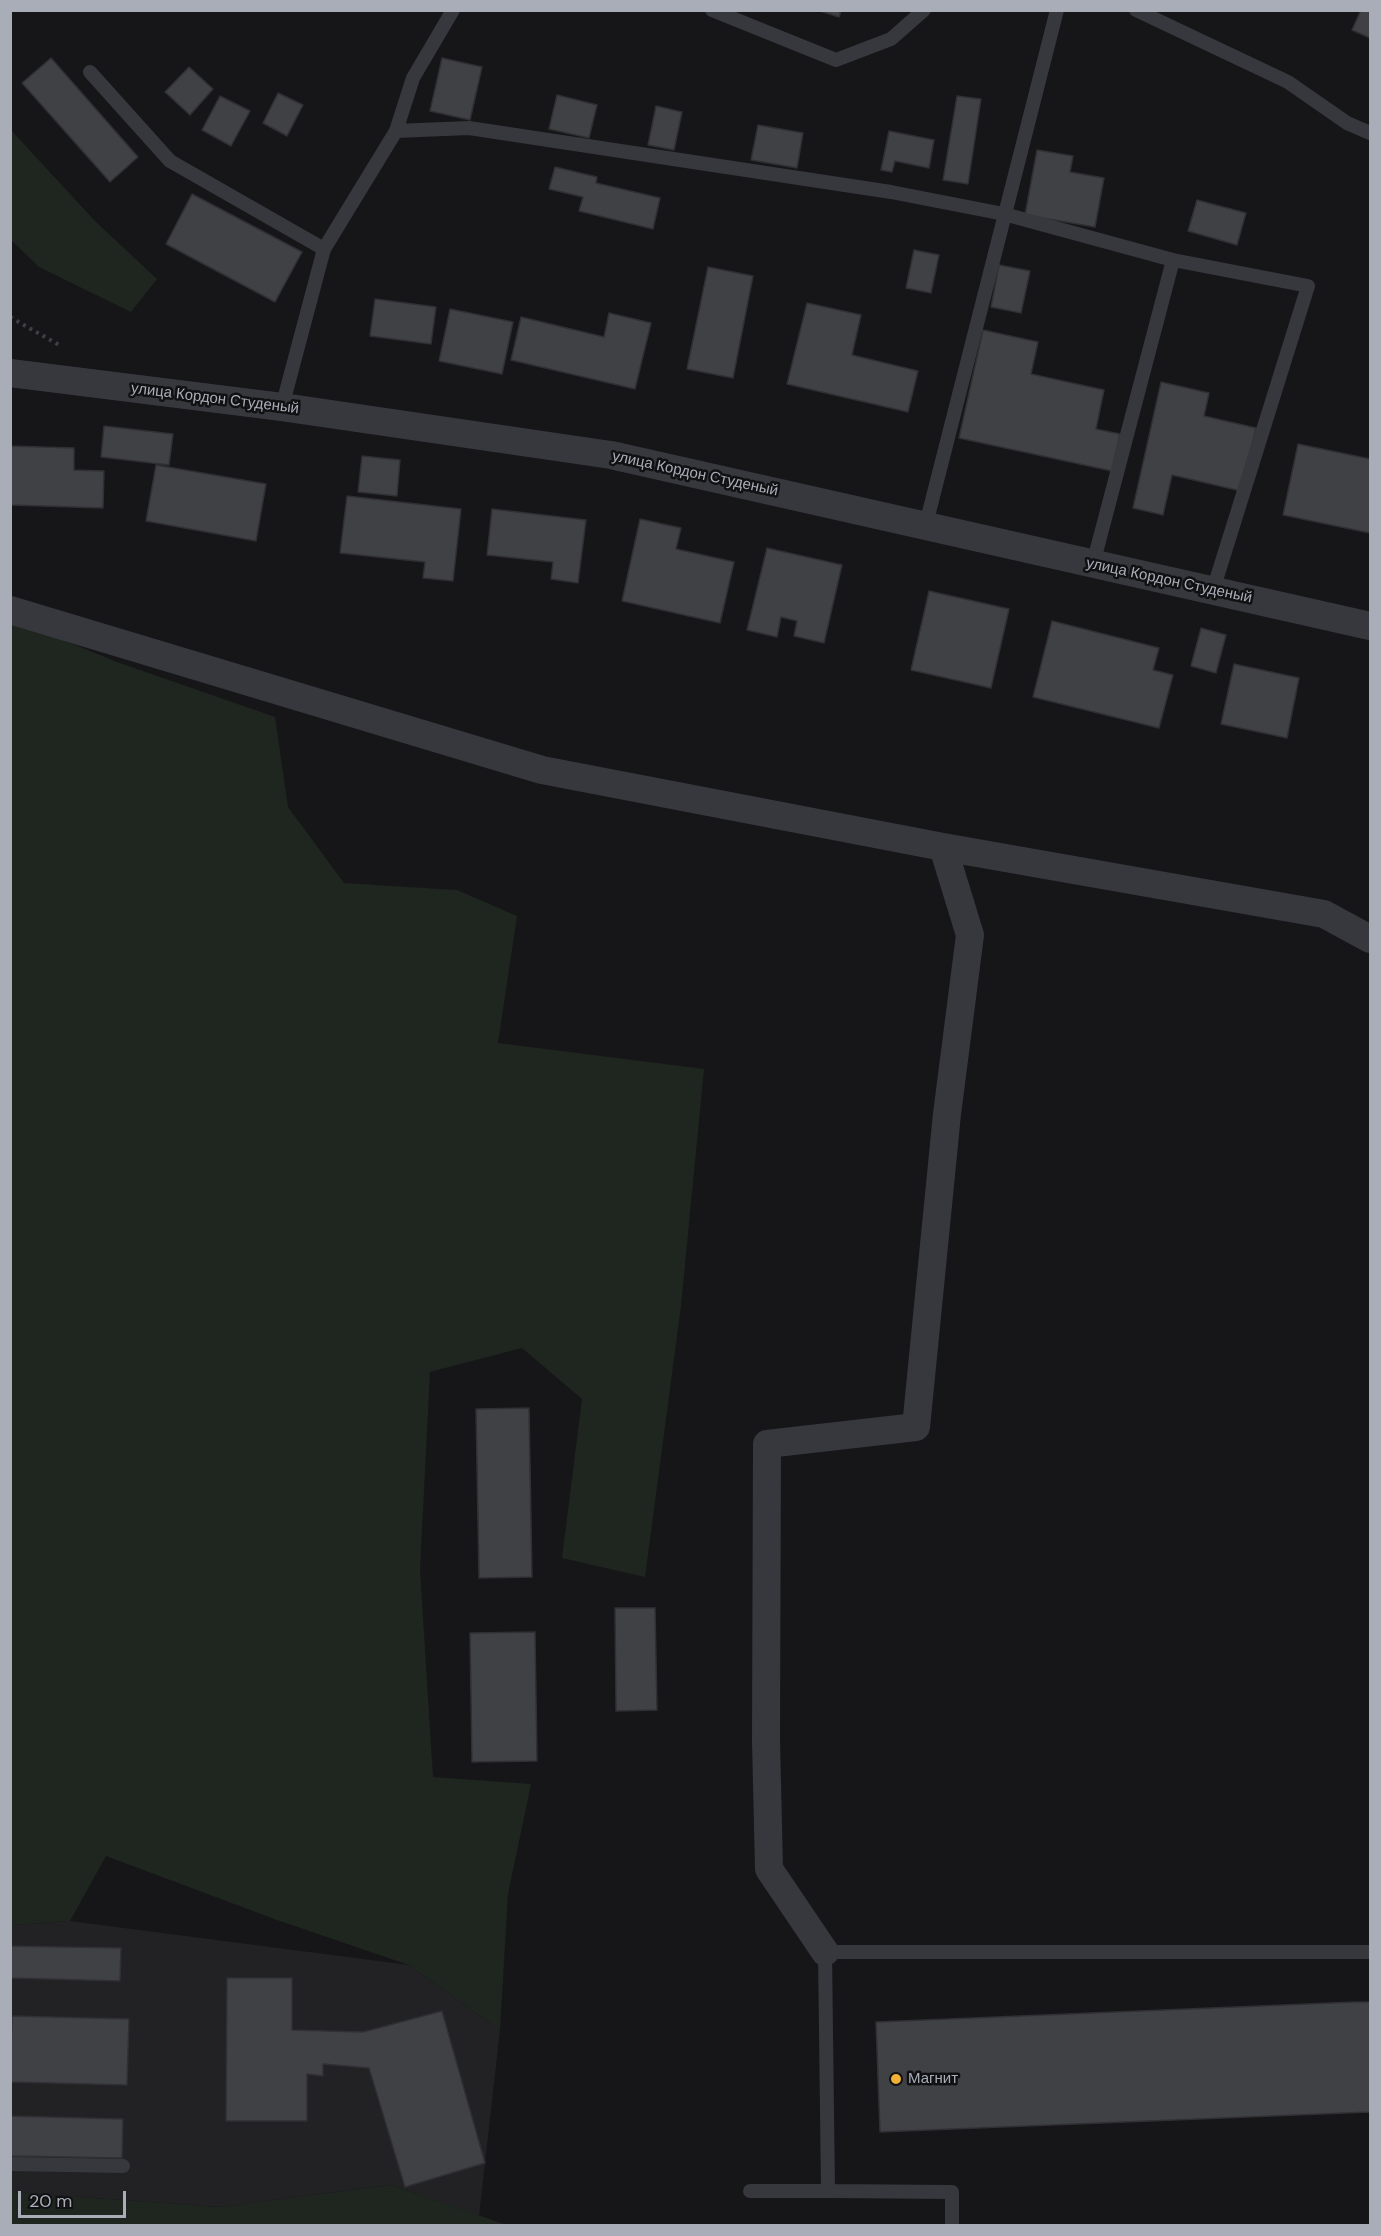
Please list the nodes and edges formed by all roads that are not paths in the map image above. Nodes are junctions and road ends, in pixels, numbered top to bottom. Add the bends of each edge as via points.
1 (453, 10) edge
2 (712, 10) edge
3 (924, 10) edge
4 (1057, 10) edge
5 (1136, 10) edge
6 (90, 72) dead end
7 (396, 130) junction
8 (1371, 133) edge
9 (1004, 214) junction
10 (324, 249) junction
11 (1173, 260) junction
12 (10, 373) edge
13 (282, 407) junction
14 (926, 524) junction
15 (1093, 564) junction
16 (1213, 590) junction
17 (10, 610) edge
18 (1371, 626) edge
19 (943, 847) junction
20 (1371, 939) edge
21 (825, 1952) junction
22 (1371, 1952) edge
23 (10, 2164) edge
24 (123, 2166) dead end
25 (750, 2191) dead end
26 (828, 2191) junction
27 (952, 2226) edge

1 - 7 lane via 413,78
2 - 3 lane via 836,60 891,39
4 - 9 lane
5 - 8 lane via 1288,82 1347,123
6 - 10 lane via 171,160
7 - 9 lane via 469,128 891,192
7 - 10 lane
9 - 11 lane
9 - 14 lane
10 - 13 lane
11 - 15 lane
11 - 16 lane via 1308,286
12 - 13 street, улица Кордон Студеный
13 - 14 street, улица Кордон Студеный via 611,455
14 - 15 street, улица Кордон Студеный
15 - 16 street, улица Кордон Студеный
16 - 18 street, улица Кордон Студеный
17 - 19 street via 542,770
19 - 20 street via 1324,914
19 - 21 street via 970,935 947,1114 916,1427 767,1444 769,1869
21 - 22 lane
21 - 26 lane
23 - 24 lane
25 - 26 lane
26 - 27 lane via 952,2192

